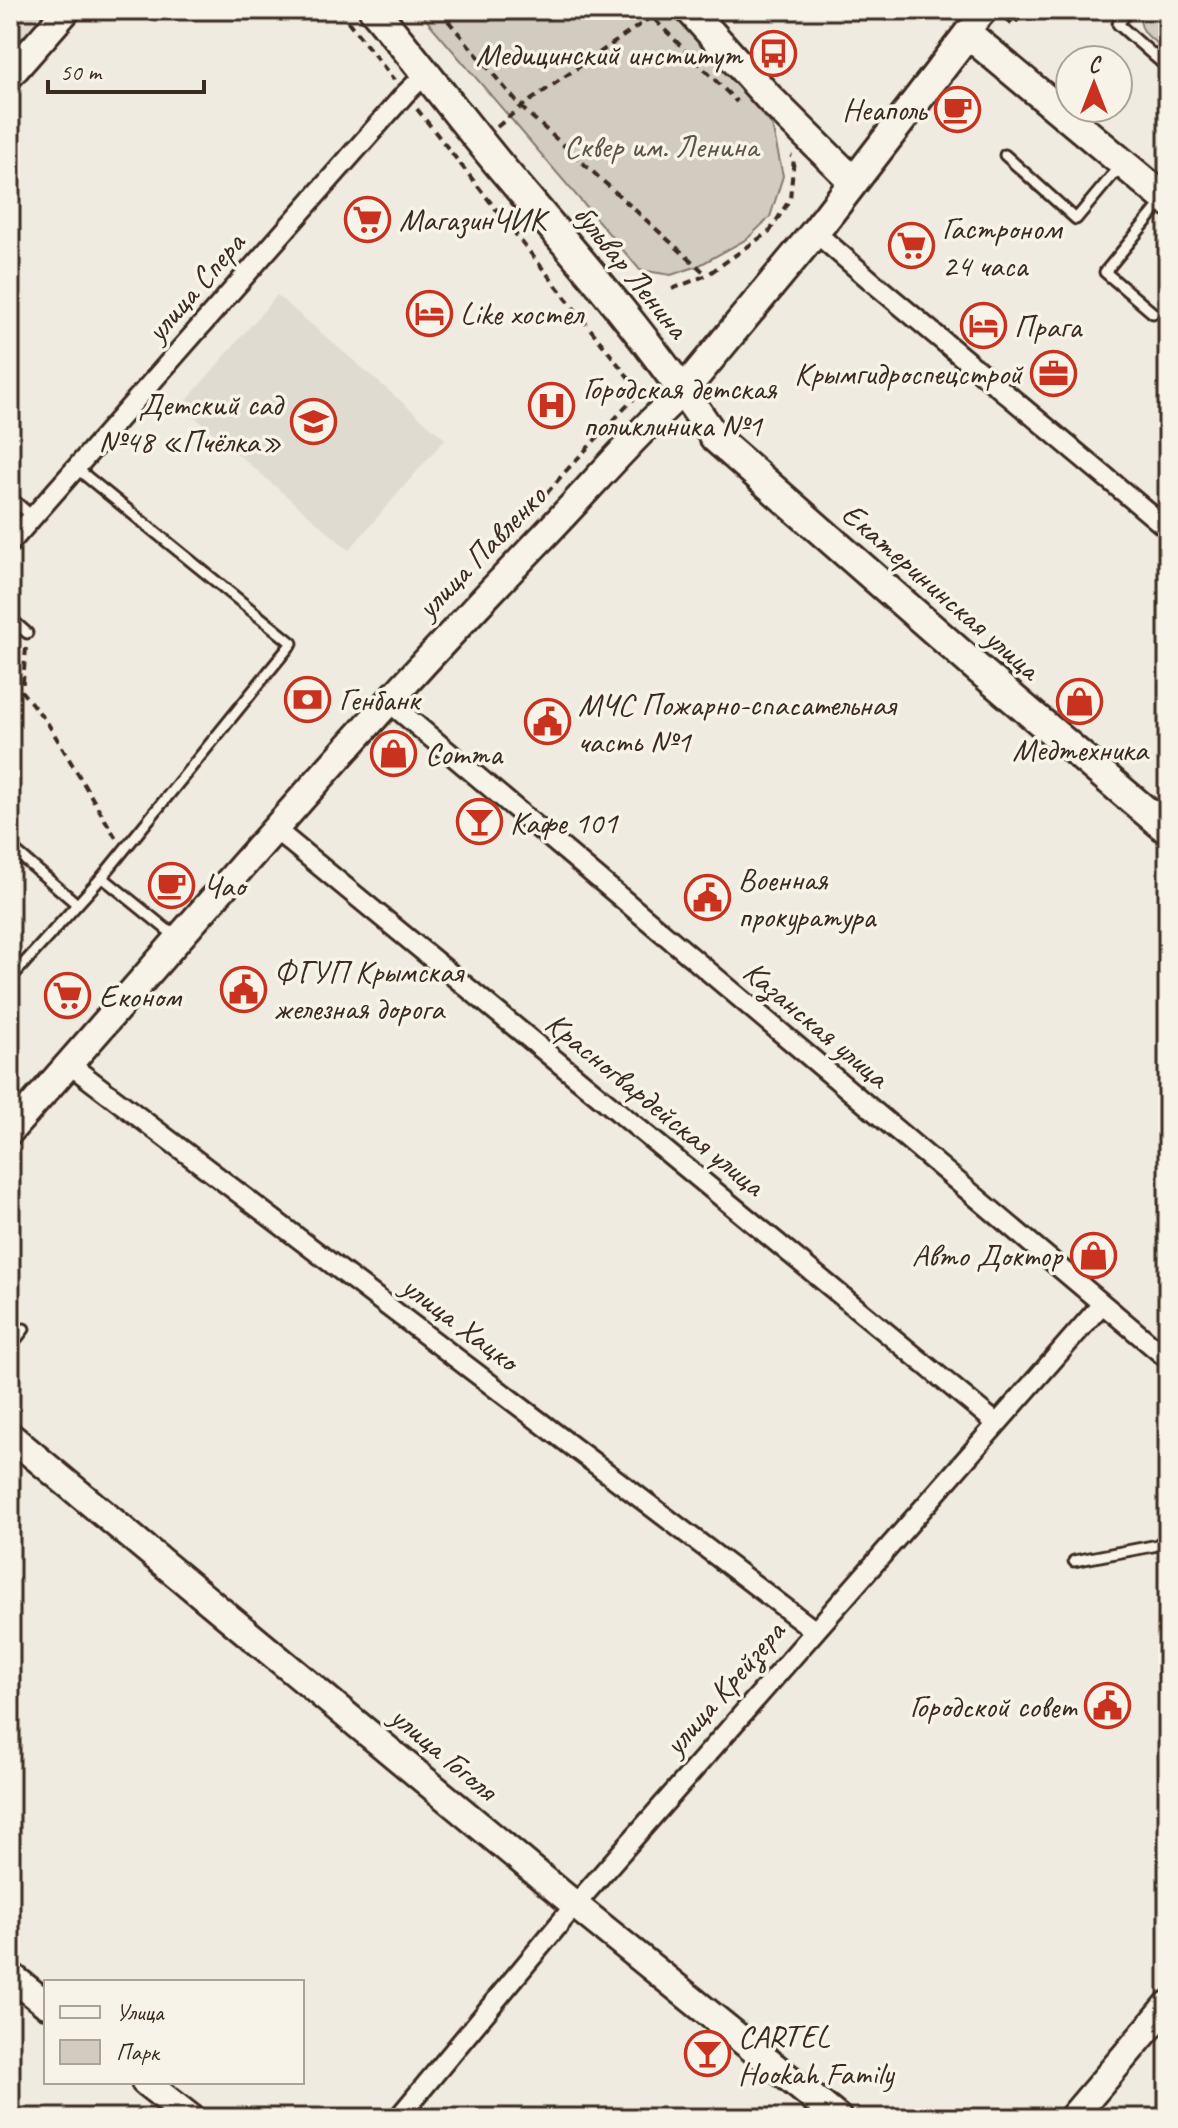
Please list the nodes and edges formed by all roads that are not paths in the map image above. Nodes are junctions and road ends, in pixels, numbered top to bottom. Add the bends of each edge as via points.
1 (67, 10) edge
2 (374, 10) edge
3 (690, 10) edge
4 (1129, 10) edge
5 (973, 20) edge
6 (1168, 68) edge
7 (427, 73) junction
8 (10, 75) edge
9 (1005, 155) dead end
10 (1123, 163) junction
11 (853, 181) junction
12 (1167, 200) edge
13 (815, 232) junction
14 (1153, 313) dead end
15 (684, 390) junction
16 (76, 468) junction
17 (10, 497) edge
18 (33, 517) junction
19 (1168, 529) edge
20 (10, 543) edge
21 (10, 618) edge
22 (27, 633) road end
23 (389, 702) junction
24 (276, 830) junction
25 (1168, 830) edge
26 (10, 847) edge
27 (102, 877) junction
28 (77, 904) junction
29 (179, 939) junction
30 (10, 979) edge
31 (69, 1064) junction
32 (10, 1131) edge
33 (1102, 1304) junction
34 (24, 1329) dead end
35 (10, 1347) edge
36 (1168, 1359) edge
37 (996, 1423) junction
38 (10, 1436) edge
39 (1168, 1535) edge
40 (1074, 1561) dead end
41 (814, 1630) junction
42 (575, 1905) junction
43 (10, 1975) edge
44 (44, 2002) edge
45 (1168, 2005) edge
46 (148, 2084) edge
47 (191, 2118) edge
48 (398, 2118) edge
49 (838, 2118) edge
50 (1072, 2118) edge

1 - 8 main road
2 - 7 main road, бульвар Ленина
3 - 11 main road
4 - 6 lane via 1118,24
5 - 10 main road
5 - 11 main road, улица Павленко
7 - 15 main road, бульвар Ленина
7 - 16 street, улица Спера
9 - 10 lane via 1076,219
10 - 12 main road
11 - 13 main road, улица Павленко
12 - 14 lane via 1105,272
13 - 15 main road, улица Павленко
13 - 19 street
15 - 23 main road, улица Павленко
15 - 25 main road, Екатерининская улица via 715,438
16 - 18 street, улица Спера
16 - 27 lane via 292,643
17 - 18 lane
18 - 20 street, улица Спера
21 - 22 lane
23 - 24 main road, улица Павленко
23 - 33 street, Казанская улица
24 - 29 main road, улица Павленко
24 - 37 street, Красногвардейская улица
26 - 28 lane
27 - 28 lane
27 - 29 lane
28 - 30 lane
29 - 31 main road, улица Павленко
31 - 32 main road, улица Павленко
31 - 41 street, улица Хацко
33 - 36 street, Казанская улица
33 - 37 street, улица Крейзера
34 - 35 lane
37 - 41 street, улица Крейзера
38 - 42 main road, улица Гоголя
39 - 40 lane via 1158,1545
41 - 42 street, улица Крейзера
42 - 48 street, улица Крейзера
42 - 49 main road, улица Гоголя
43 - 44 main road
45 - 50 main road
46 - 47 main road

